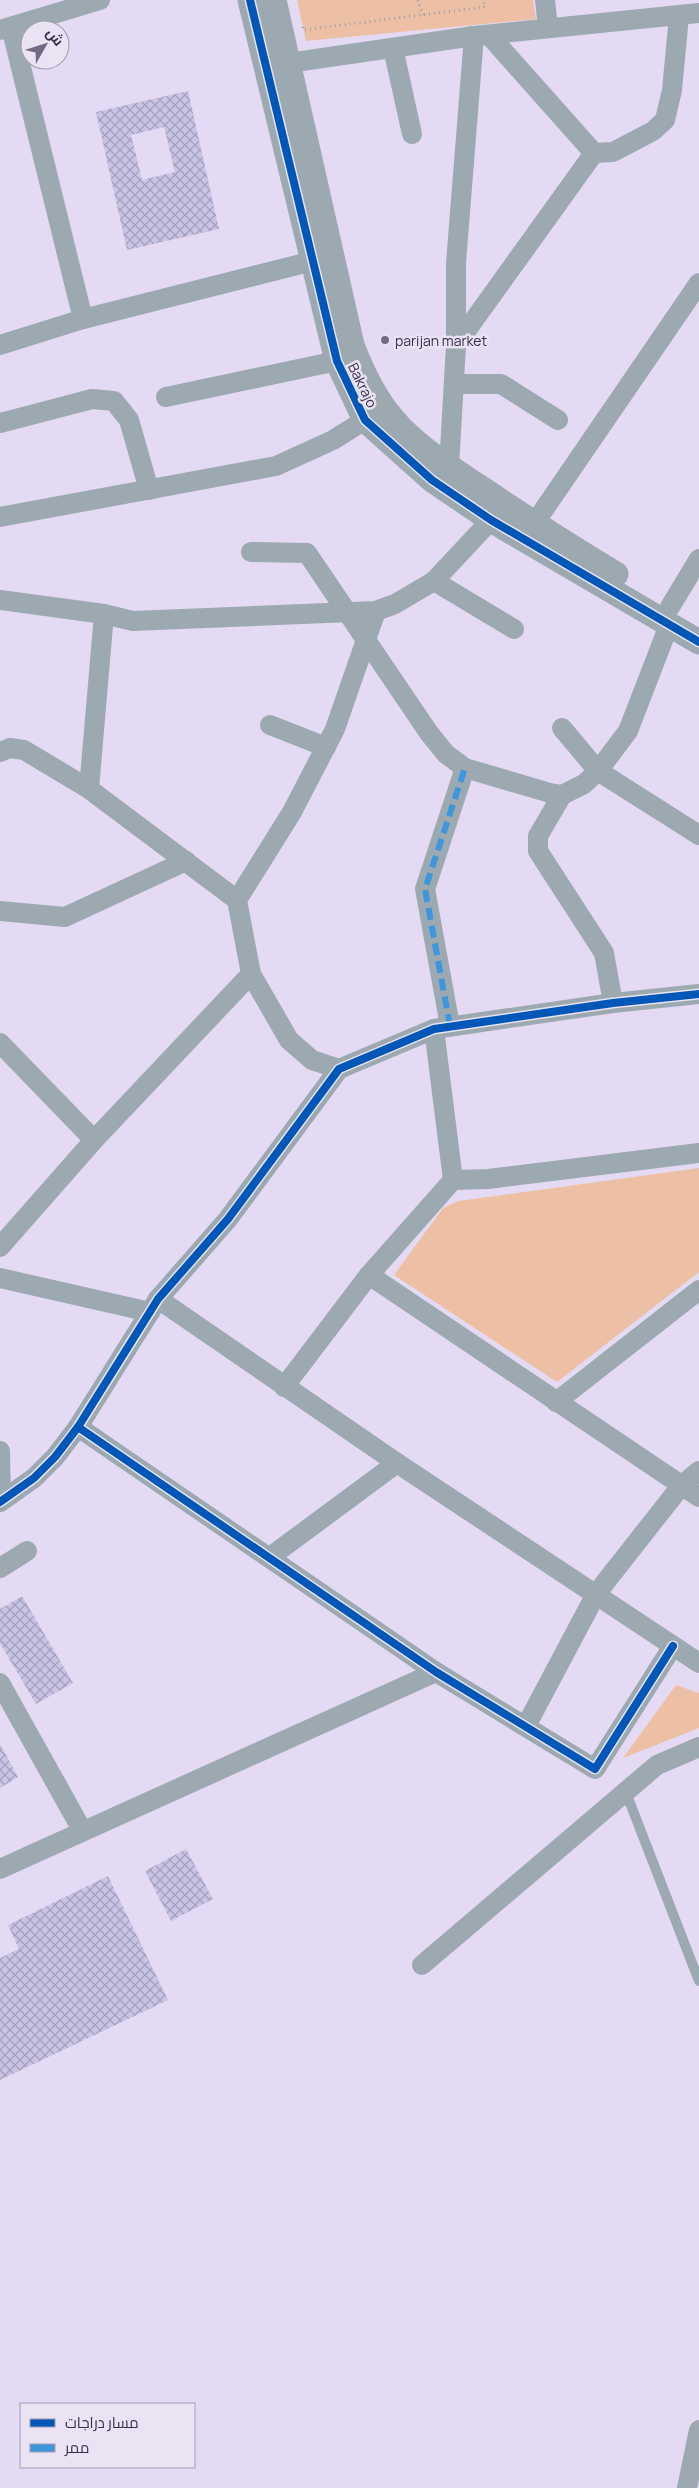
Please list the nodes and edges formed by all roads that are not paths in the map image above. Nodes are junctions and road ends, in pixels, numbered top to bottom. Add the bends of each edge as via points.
1 (100, 0) edge
2 (250, 0) edge
3 (274, 0) edge
4 (545, 0) edge
5 (699, 13) edge
6 (678, 16) junction
7 (5, 28) edge
8 (548, 28) junction
9 (482, 36) junction
10 (393, 48) junction
11 (288, 63) junction
12 (412, 134) dead end
13 (594, 153) junction
14 (313, 261) junction
15 (699, 283) edge
16 (83, 318) junction
17 (0, 344) edge
18 (456, 345) junction
19 (337, 361) junction
20 (454, 384) junction
21 (166, 397) dead end
22 (366, 420) junction
23 (558, 420) dead end
24 (0, 423) edge
25 (449, 467) junction
26 (149, 490) junction
27 (0, 517) edge
28 (491, 520) junction
29 (534, 524) junction
30 (251, 552) dead end
31 (699, 560) edge
32 (434, 582) junction
33 (0, 600) edge
34 (376, 611) junction
35 (349, 613) junction
36 (104, 614) junction
37 (670, 616) junction
38 (699, 625) edge
39 (514, 629) dead end
40 (367, 639) junction
41 (699, 642) edge
42 (270, 725) dead end
43 (562, 728) dead end
44 (326, 747) junction
45 (0, 752) edge
46 (465, 768) junction
47 (598, 771) junction
48 (89, 789) junction
49 (562, 795) junction
50 (699, 835) edge
51 (186, 861) junction
52 (237, 900) junction
53 (0, 911) edge
54 (251, 974) junction
55 (699, 994) edge
56 (614, 1003) junction
57 (442, 1027) junction
58 (0, 1043) edge
59 (339, 1069) junction
60 (94, 1140) junction
61 (699, 1153) edge
62 (453, 1180) junction
63 (0, 1247) edge
64 (369, 1276) junction
65 (0, 1278) edge
66 (699, 1290) edge
67 (154, 1306) junction
68 (284, 1387) junction
69 (556, 1402) junction
70 (78, 1427) junction
71 (0, 1451) edge
72 (397, 1463) junction
73 (699, 1471) edge
74 (681, 1486) junction
75 (699, 1497) edge
76 (0, 1502) edge
77 (27, 1551) dead end
78 (270, 1558) junction
79 (0, 1568) edge
80 (596, 1594) junction
81 (673, 1646) junction
82 (699, 1663) edge
83 (436, 1672) junction
84 (0, 1683) edge
85 (526, 1726) junction
86 (699, 1747) edge
87 (625, 1790) junction
88 (82, 1830) junction
89 (0, 1869) edge
90 (422, 1965) dead end
91 (699, 1981) edge
92 (699, 2430) edge
93 (687, 2488) edge

1 - 7 street
2 - 14 street, Bakrajo
3 - 11 street, Bakrajo
4 - 8 street
5 - 6 street
6 - 8 street
6 - 13 street via 672,90 665,120 653,131 614,152
7 - 16 street
8 - 9 street
9 - 10 street
9 - 13 street
9 - 18 street via 456,263
10 - 11 street
10 - 12 street
11 - 25 street, Bakrajo via 352,345 364,374 392,419
13 - 18 street
14 - 16 street
14 - 19 street, Bakrajo
15 - 29 street
16 - 17 street
18 - 20 street
19 - 21 street
19 - 22 street, Bakrajo
20 - 23 street via 500,384
20 - 25 street
22 - 26 street via 334,440 276,466
22 - 28 street, Bakrajo via 432,480
24 - 26 street via 92,398 114,401 129,420
25 - 29 street, Bakrajo
26 - 27 street
28 - 32 street
28 - 37 street, Bakrajo
29 - 37 street, Bakrajo
30 - 35 street via 307,553
31 - 37 street
32 - 34 street
32 - 39 street
33 - 36 street
34 - 35 street
34 - 40 street
35 - 36 street via 133,621
35 - 40 street
36 - 48 street
37 - 38 street, Bakrajo
37 - 41 street, Bakrajo
37 - 47 street via 628,731
40 - 44 street
40 - 46 street via 436,744
42 - 44 street
43 - 47 street
44 - 52 street via 292,812
45 - 48 street via 10,748 24,750
46 - 49 street
46 - 57 street via 425,889
47 - 49 street
47 - 50 street
48 - 51 street
49 - 56 street via 538,836 538,851 604,953
51 - 52 street
51 - 53 street via 65,917
52 - 54 street
54 - 59 street via 289,1040 312,1060
54 - 60 street
55 - 56 street
56 - 57 street
57 - 59 street
57 - 62 street
58 - 60 street
59 - 67 street via 228,1219
60 - 63 street
61 - 62 street via 488,1180
62 - 64 street
64 - 68 street
64 - 69 street
65 - 67 street
66 - 69 street
67 - 68 street
67 - 70 street
68 - 72 street
69 - 74 street
70 - 76 street via 34,1478
70 - 78 street
71 - 76 street
72 - 78 street
72 - 80 street
73 - 74 street
74 - 75 street
74 - 80 street
77 - 79 street
78 - 83 street
80 - 81 street
80 - 85 street
81 - 82 street
81 - 85 street via 595,1769
83 - 85 street
83 - 88 street
84 - 88 street
86 - 87 street via 657,1764
87 - 90 street
87 - 91 lane
88 - 89 street
92 - 93 street

